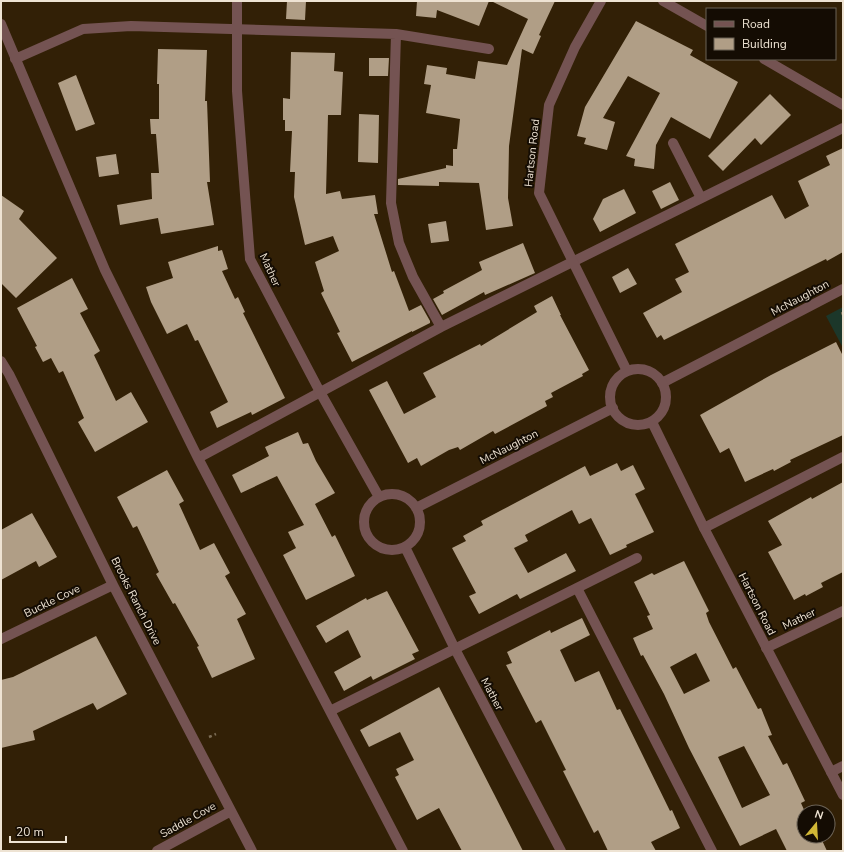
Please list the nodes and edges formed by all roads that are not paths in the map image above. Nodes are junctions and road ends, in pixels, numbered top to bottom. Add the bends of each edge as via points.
1 (237, 1) edge
2 (601, 1) edge
3 (663, 1) edge
4 (1, 24) edge
5 (706, 25) edge
6 (237, 29) junction
7 (396, 34) junction
8 (489, 49) dead end
9 (14, 59) junction
10 (766, 60) edge
11 (843, 105) edge
12 (843, 128) edge
13 (673, 143) dead end
14 (701, 198) junction
15 (573, 261) junction
16 (843, 289) edge
17 (441, 327) junction
18 (1, 361) edge
19 (627, 371) junction
20 (662, 383) junction
21 (320, 392) junction
22 (613, 408) junction
23 (652, 422) junction
24 (843, 457) edge
25 (198, 458) junction
26 (379, 497) junction
27 (416, 508) junction
28 (704, 528) junction
29 (405, 547) junction
30 (637, 558) dead end
31 (113, 585) junction
32 (577, 588) junction
33 (843, 611) edge
34 (1, 639) edge
35 (766, 648) junction
36 (455, 649) junction
37 (330, 712) junction
38 (843, 766) edge
39 (831, 772) junction
40 (843, 795) edge
41 (231, 811) junction
42 (157, 851) edge
43 (252, 851) edge
44 (403, 851) edge
45 (561, 851) edge
46 (712, 851) edge

1 - 6 street, Mather
2 - 15 street, Hartson Road via 575,47 549,105 539,193
3 - 5 street
4 - 9 street
6 - 7 street
6 - 9 street via 131,26 83,30
6 - 21 street, Mather via 237,91 250,259
7 - 8 street
7 - 17 street via 391,203 399,243 413,277
9 - 25 street via 105,270
10 - 11 street
12 - 14 street
13 - 14 street
14 - 15 street
15 - 17 street
15 - 19 street, Hartson Road
16 - 20 street, McNaughton
17 - 21 street
18 - 31 street, Brooks Ranch Drive
19 - 20 street via 638,369 649,372
19 - 22 street via 618,377 611,388 610,401
20 - 23 street via 666,400 663,410
21 - 25 street
21 - 26 street, Mather
22 - 23 street via 618,415 634,425
22 - 27 street, McNaughton
23 - 28 street, Hartson Road
24 - 28 street
25 - 37 street
26 - 27 street via 397,494 411,501
26 - 29 street via 366,510 363,519 366,537 379,548 388,551
27 - 29 street via 420,515 420,524 414,538
28 - 35 street, Hartson Road
29 - 36 street, Mather
30 - 32 street
31 - 34 street, Buckle Cove
31 - 41 street, Brooks Ranch Drive
32 - 36 street
32 - 46 street
33 - 35 street, Mather
35 - 39 street, Hartson Road
36 - 37 street
36 - 45 street, Mather
37 - 44 street
38 - 39 street
39 - 40 street, Hartson Road
41 - 42 street, Saddle Cove
41 - 43 street, Brooks Ranch Drive

